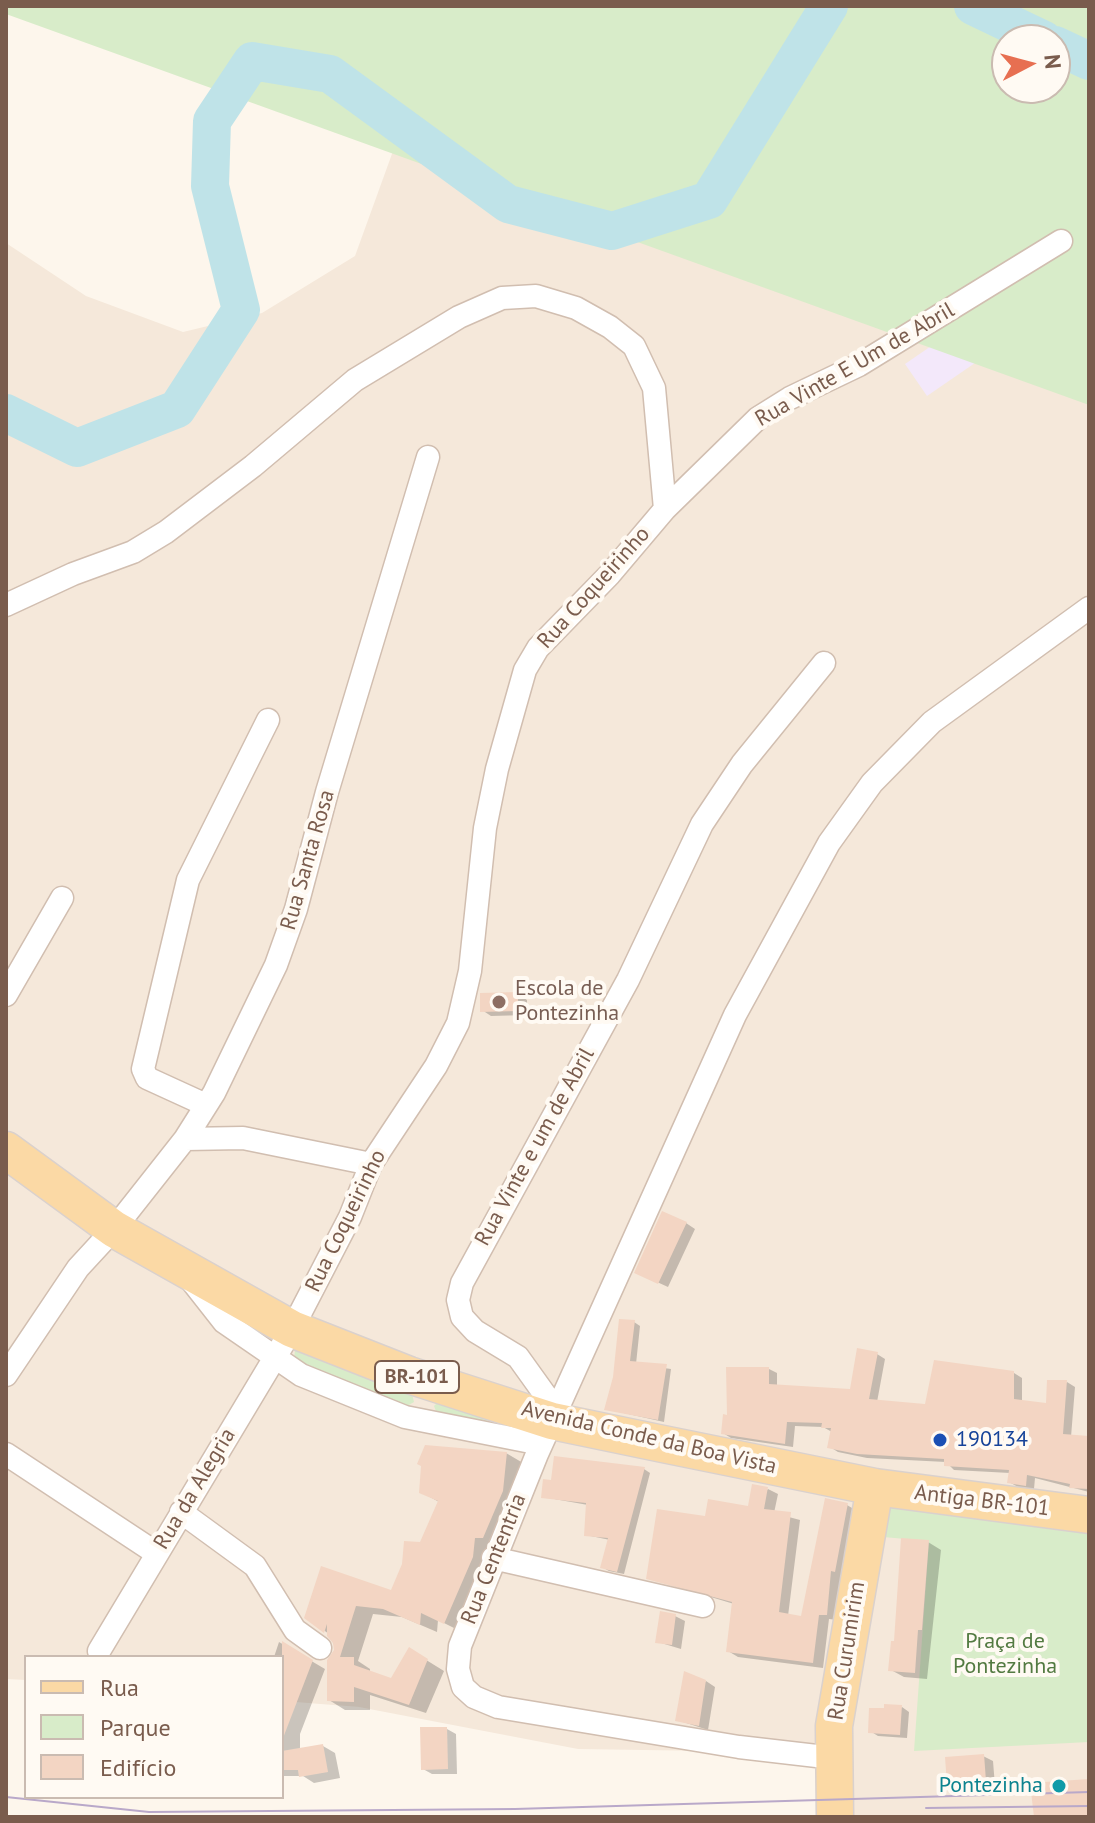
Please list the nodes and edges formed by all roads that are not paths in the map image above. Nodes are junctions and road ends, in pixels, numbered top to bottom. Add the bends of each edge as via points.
1 (1061, 241) dead end
2 (428, 457) dead end
3 (665, 509) junction
4 (6, 605) edge
5 (1089, 608) edge
6 (824, 663) dead end
7 (268, 720) dead end
8 (62, 898) dead end
9 (6, 995) edge
10 (206, 1105) junction
11 (185, 1139) junction
12 (6, 1150) edge
13 (371, 1164) junction
14 (114, 1229) junction
15 (283, 1343) junction
16 (6, 1375) edge
17 (434, 1383) junction
18 (420, 1421) junction
19 (550, 1425) junction
20 (6, 1454) edge
21 (875, 1487) junction
22 (181, 1512) junction
23 (1089, 1515) edge
24 (156, 1553) junction
25 (493, 1558) junction
26 (703, 1606) dead end
27 (320, 1648) dead end
28 (99, 1651) dead end
29 (834, 1758) junction
30 (835, 1817) edge

1 - 3 street, Rua Vinte E Um de Abril via 859,365 758,418
2 - 10 street, Rua Santa Rosa via 296,909 265,990
3 - 4 street, Rua Coqueirinho via 654,388 634,346 576,308 536,296 502,298 459,317 355,380 166,532 133,552
3 - 13 street, Rua Coqueirinho via 538,648 525,670 485,828 465,999 436,1066
5 - 19 street, Rua Cententria via 932,722 872,783 829,843 735,1015
6 - 19 street, Rua Vinte e um de Abril via 742,764 702,824 628,980 462,1283 462,1317 518,1357
7 - 10 street via 188,880 143,1069 147,1078
8 - 9 street
10 - 11 street, Rua Santa Rosa
11 - 13 street via 243,1138
11 - 14 street, Rua Santa Rosa
12 - 14 main road, Avenida Conde da Boa Vista / BR-101
13 - 15 street, Rua Coqueirinho via 350,1217
14 - 15 main road, Avenida Conde da Boa Vista / BR-101 via 177,1263
14 - 16 street, Rua Santa Rosa via 78,1268
15 - 17 main road, Avenida Conde da Boa Vista / BR-101
15 - 18 street via 301,1375
15 - 22 street, Rua da Alegria
17 - 18 street
17 - 19 main road, Avenida Conde da Boa Vista / BR-101
18 - 19 street
19 - 21 main road, Avenida Conde da Boa Vista / BR-101
19 - 25 street, Rua Cententria
20 - 24 street
21 - 23 main road, Antiga BR-101 / BR-101
21 - 29 main road, Rua Curumirim via 834,1726
22 - 24 street, Rua da Alegria
22 - 27 street via 255,1566 295,1630
24 - 28 street, Rua da Alegria
25 - 26 street
25 - 29 street, Rua Cententria via 460,1646 458,1669 463,1687 474,1697 498,1707
29 - 30 main road, Rua Curumirim

